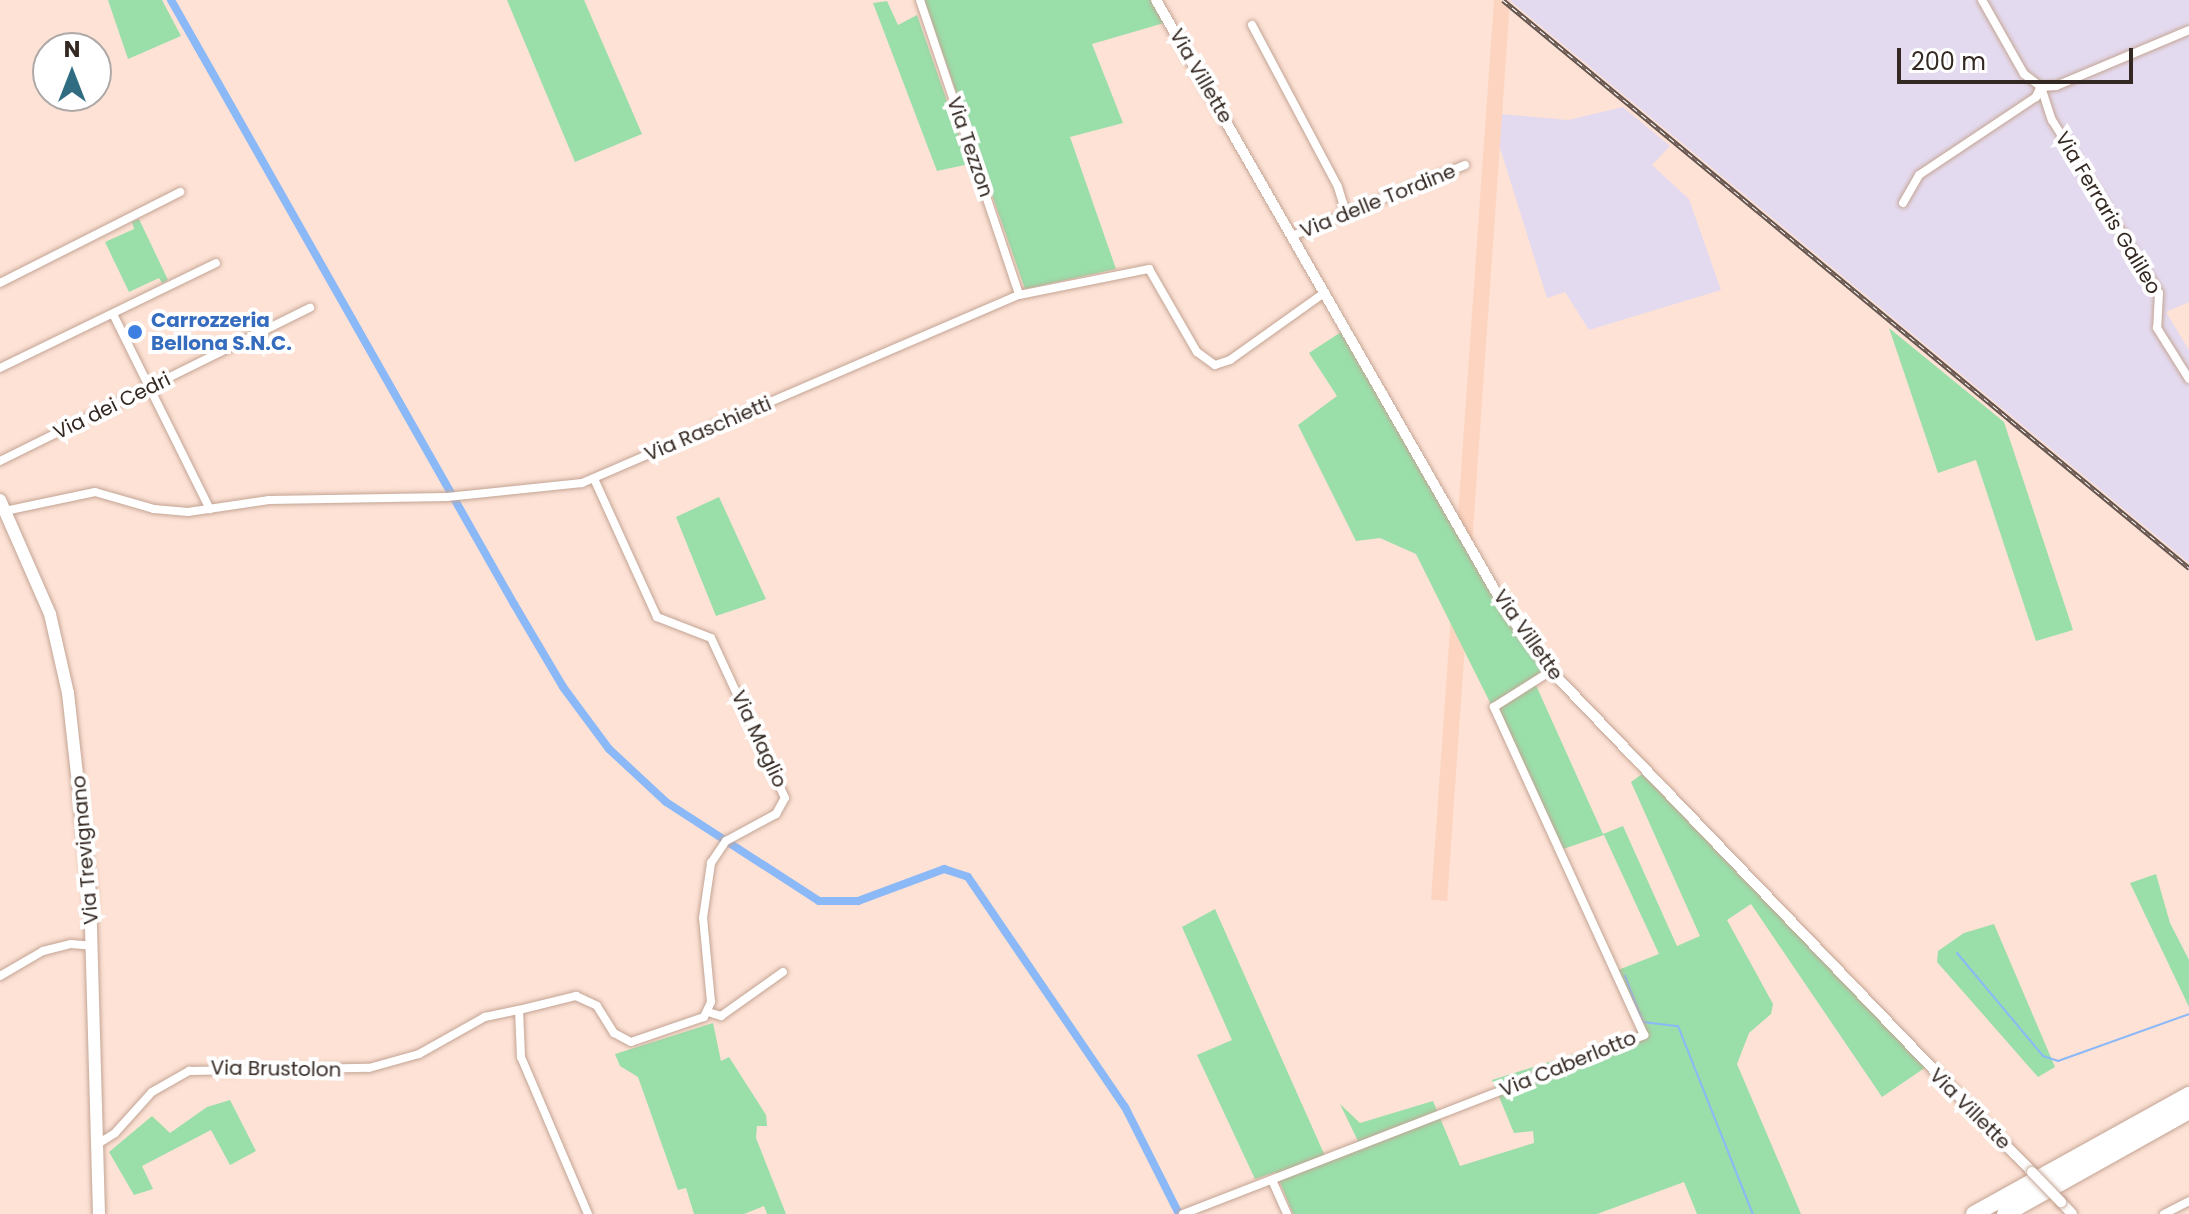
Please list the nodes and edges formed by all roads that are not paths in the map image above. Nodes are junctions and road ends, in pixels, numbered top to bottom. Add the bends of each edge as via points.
1 (920, 0) edge
2 (1156, 0) edge
3 (1982, 0) edge
4 (1252, 25) dead end
5 (2189, 30) edge
6 (2041, 87) junction
7 (1465, 165) dead end
8 (180, 192) dead end
9 (1903, 203) dead end
10 (1346, 214) junction
11 (1292, 236) junction
12 (216, 263) dead end
13 (0, 283) edge
14 (1324, 293) junction
15 (1019, 295) junction
16 (310, 308) dead end
17 (113, 314) junction
18 (0, 368) edge
19 (2189, 379) edge
20 (150, 388) junction
21 (0, 461) edge
22 (594, 479) junction
23 (2, 505) edge
24 (210, 509) junction
25 (1551, 671) junction
26 (92, 946) junction
27 (783, 972) dead end
28 (0, 976) edge
29 (519, 1010) junction
30 (708, 1012) junction
31 (2189, 1095) edge
32 (2189, 1111) edge
33 (96, 1145) junction
34 (1272, 1180) junction
35 (2189, 1201) edge
36 (99, 1214) edge
37 (588, 1214) edge
38 (1184, 1214) edge
39 (1287, 1214) edge
40 (1974, 1214) edge
41 (2005, 1214) edge
42 (2072, 1214) edge
43 (2164, 1214) edge

1 - 15 street, Via Tezzon
2 - 11 street, Via Villette
3 - 6 street, Via Ferraris Galileo via 2024,74
4 - 10 street via 1338,187
5 - 6 street via 2056,86
6 - 9 street via 2036,97 1919,175
6 - 19 street, Via Ferraris Galileo via 2052,120 2159,293 2157,328
7 - 10 street, Via delle Tordine
8 - 13 street
10 - 11 street, Via delle Tordine
11 - 14 street, Via Villette
12 - 17 street
14 - 15 street, Via Raschietti via 1230,360 1215,365 1197,352 1149,269
14 - 25 street, Via Villette via 1509,615
15 - 22 street, Via Raschietti
16 - 20 street, Via dei Cedri
17 - 18 street
17 - 20 street
20 - 21 street, Via dei Cedri
20 - 24 street
22 - 24 street, Via Raschietti via 460,496 334,496
22 - 30 street, Via Maglio via 653,610 670,626 711,638 783,787 779,811 722,845 704,909
23 - 24 street, Via Raschietti via 104,492 154,509
23 - 26 main road, Via Trevignano via 50,614 64,668 86,835
25 - 34 street, Via Caberlotto via 1494,707 1644,1035
25 - 42 street, Via Villette, bridge
26 - 28 street via 71,944 43,951
26 - 33 main road, Via Trevignano
27 - 30 street via 721,1016
29 - 30 street via 576,996 597,1006 614,1033 631,1042 698,1021
29 - 33 street, Via Brustolon via 485,1017 419,1054 369,1068 189,1071 152,1092 115,1133
29 - 37 street via 521,1057
31 - 40 highway
32 - 41 highway
33 - 36 main road, Via Trevignano
34 - 38 street, Via Caberlotto
34 - 39 street
35 - 43 street

